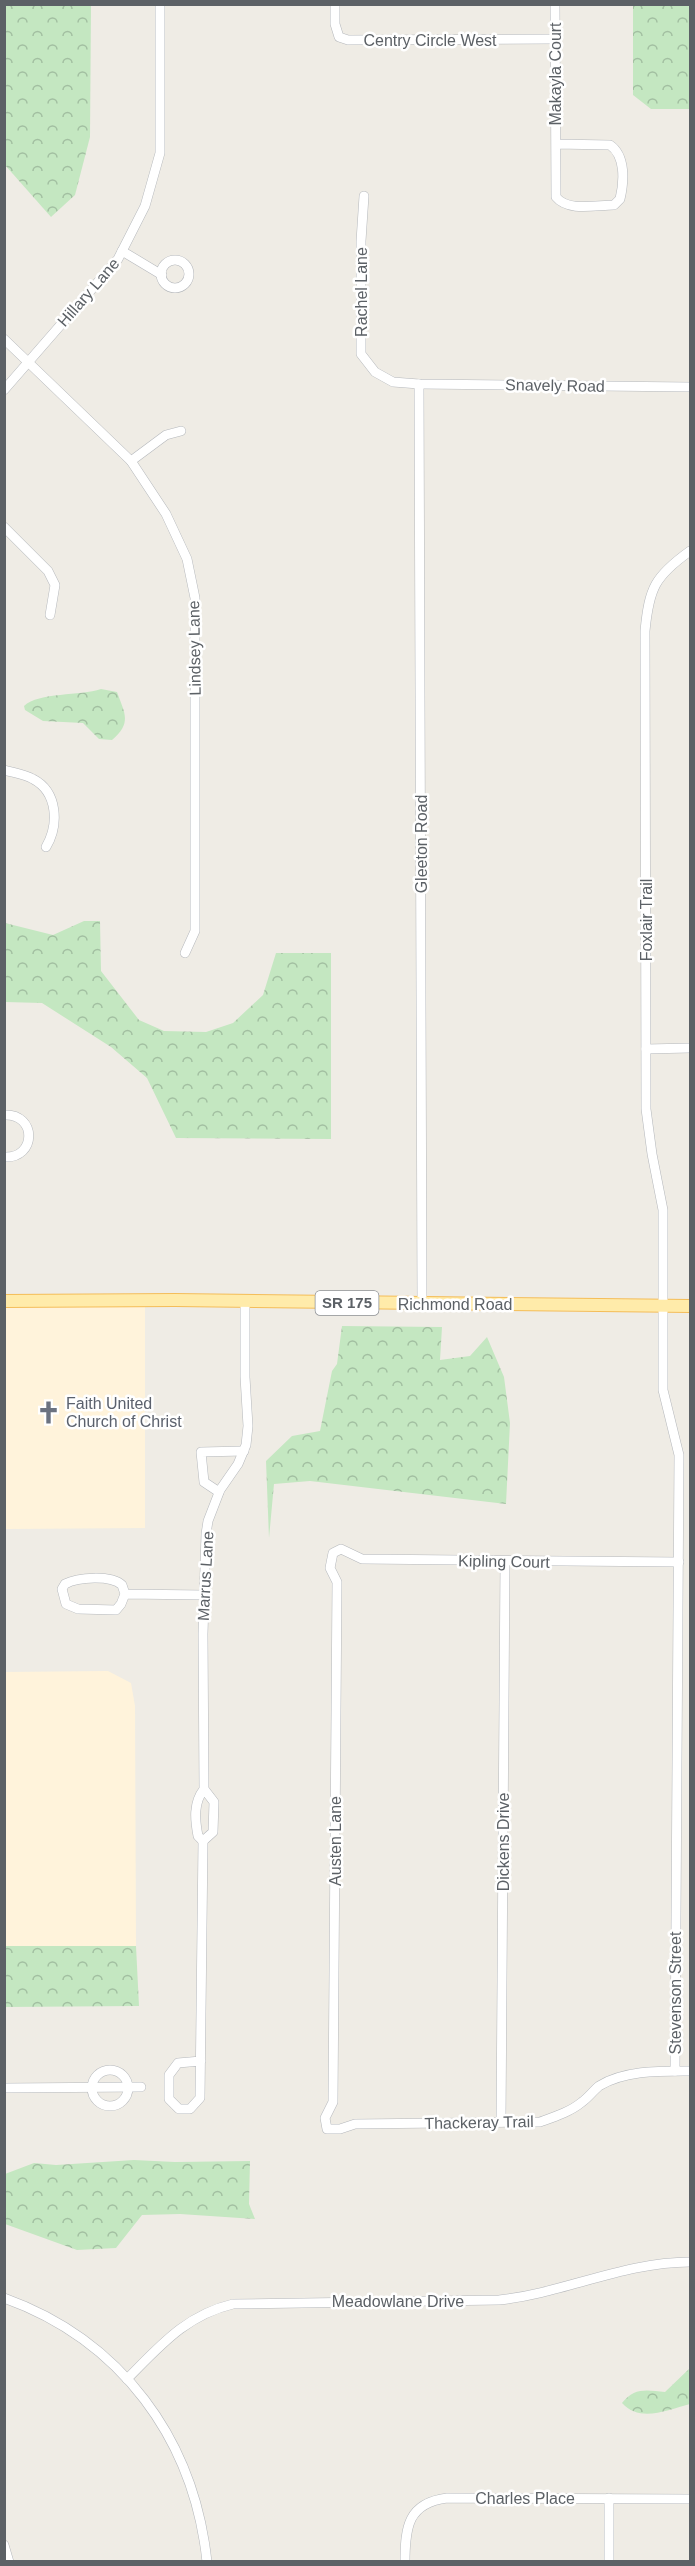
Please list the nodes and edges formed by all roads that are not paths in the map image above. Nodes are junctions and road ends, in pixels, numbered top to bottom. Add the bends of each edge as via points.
1 (160, 4) edge
2 (335, 4) edge
3 (555, 4) edge
4 (555, 39) junction
5 (556, 144) junction
6 (364, 196) dead end
7 (122, 251) junction
8 (162, 275) dead end
9 (4, 339) edge
10 (27, 362) junction
11 (419, 384) junction
12 (690, 387) edge
13 (4, 390) edge
14 (181, 431) dead end
15 (131, 461) junction
16 (4, 527) edge
17 (690, 551) edge
18 (50, 615) dead end
19 (4, 770) edge
20 (46, 847) dead end
21 (185, 953) dead end
22 (690, 1048) edge
23 (646, 1049) junction
24 (4, 1115) edge
25 (4, 1157) edge
26 (4, 1301) edge
27 (244, 1302) junction
28 (422, 1304) junction
29 (664, 1305) junction
30 (690, 1306) edge
31 (244, 1451) junction
32 (219, 1492) junction
33 (333, 1553) joint
34 (505, 1562) junction
35 (679, 1562) junction
36 (125, 1594) junction
37 (204, 1595) junction
38 (204, 1789) junction
39 (203, 1841) junction
40 (201, 2061) junction
41 (675, 2071) junction
42 (690, 2071) edge
43 (92, 2087) junction
44 (129, 2087) junction
45 (141, 2087) dead end
46 (4, 2088) edge
47 (501, 2122) junction
48 (327, 2129) joint
49 (690, 2262) edge
50 (4, 2298) edge
51 (127, 2379) junction
52 (609, 2498) junction
53 (690, 2499) edge
54 (4, 2545) edge
55 (9, 2562) edge
56 (207, 2562) edge
57 (405, 2562) edge
58 (609, 2562) edge

1 - 7 street, Hillary Lane via 160,153 145,206
2 - 4 street, Centry Circle West via 337,32 348,40
3 - 4 street, Makayla Court
4 - 5 street, Makayla Court
5 - 5 street via 556,197 561,204 614,205 620,199 621,159 617,150 610,145
6 - 11 street, Rachel Lane via 361,354 375,372 393,382
7 - 8 street
7 - 10 street, Hillary Lane
9 - 10 street, Lindsey Lane
10 - 13 street, Hillary Lane
10 - 15 street, Lindsey Lane
11 - 12 street, Snavely Road
11 - 28 street, Gleeton Road
14 - 15 street via 166,435
15 - 21 street, Lindsey Lane via 166,514 187,560 195,598 195,931
16 - 18 street via 48,571 56,585
17 - 23 street, Foxlair Trail via 659,578 648,599 645,631
19 - 20 street via 33,779 51,799 55,817
22 - 23 street
23 - 29 street, Foxlair Trail via 646,1109 663,1210
24 - 25 street via 22,1120 30,1134 23,1152
26 - 27 main road, Richmond Road / SR 175
27 - 28 main road, Richmond Road / SR 175
27 - 31 street, Marrus Lane via 248,1426
28 - 29 main road, Richmond Road / SR 175
29 - 30 main road, Richmond Road / SR 175
29 - 35 street, Stevenson Street via 663,1389 679,1455
31 - 32 street, Marrus Lane
31 - 32 street via 201,1452 204,1482
32 - 37 street, Marrus Lane via 208,1521
33 - 34 street, Kipling Court via 341,1549 362,1559
33 - 48 street, Austen Lane via 330,1568 337,1582 333,2102 325,2118
34 - 35 street, Kipling Court
34 - 47 street, Dickens Drive
35 - 41 street, Stevenson Street
36 - 36 street via 122,1585 114,1580 75,1580 62,1589 66,1604 78,1609 116,1610
36 - 37 street
37 - 38 street, Marrus Lane
38 - 39 street, Marrus Lane via 196,1811 198,1836
38 - 39 street, Marrus Lane via 214,1802 213,1832
39 - 40 street
40 - 40 street via 198,2103 190,2109 179,2109 169,2099 169,2074 178,2063
41 - 42 street, Thackeray Trail
41 - 47 street, Thackeray Trail via 617,2078 558,2116 540,2122
43 - 44 street
43 - 44 street via 97,2075 108,2069 122,2074
43 - 44 street via 98,2101 111,2106 124,2100
43 - 46 street
44 - 45 street
47 - 48 street, Thackeray Trail via 355,2124
49 - 51 street, Meadowlane Drive via 633,2269 499,2300 233,2304 188,2322
50 - 51 street via 75,2334
51 - 56 street via 155,2412 186,2470
52 - 53 street, Charles Place
52 - 57 street, Charles Place via 432,2500 409,2521
52 - 58 street
54 - 55 street

